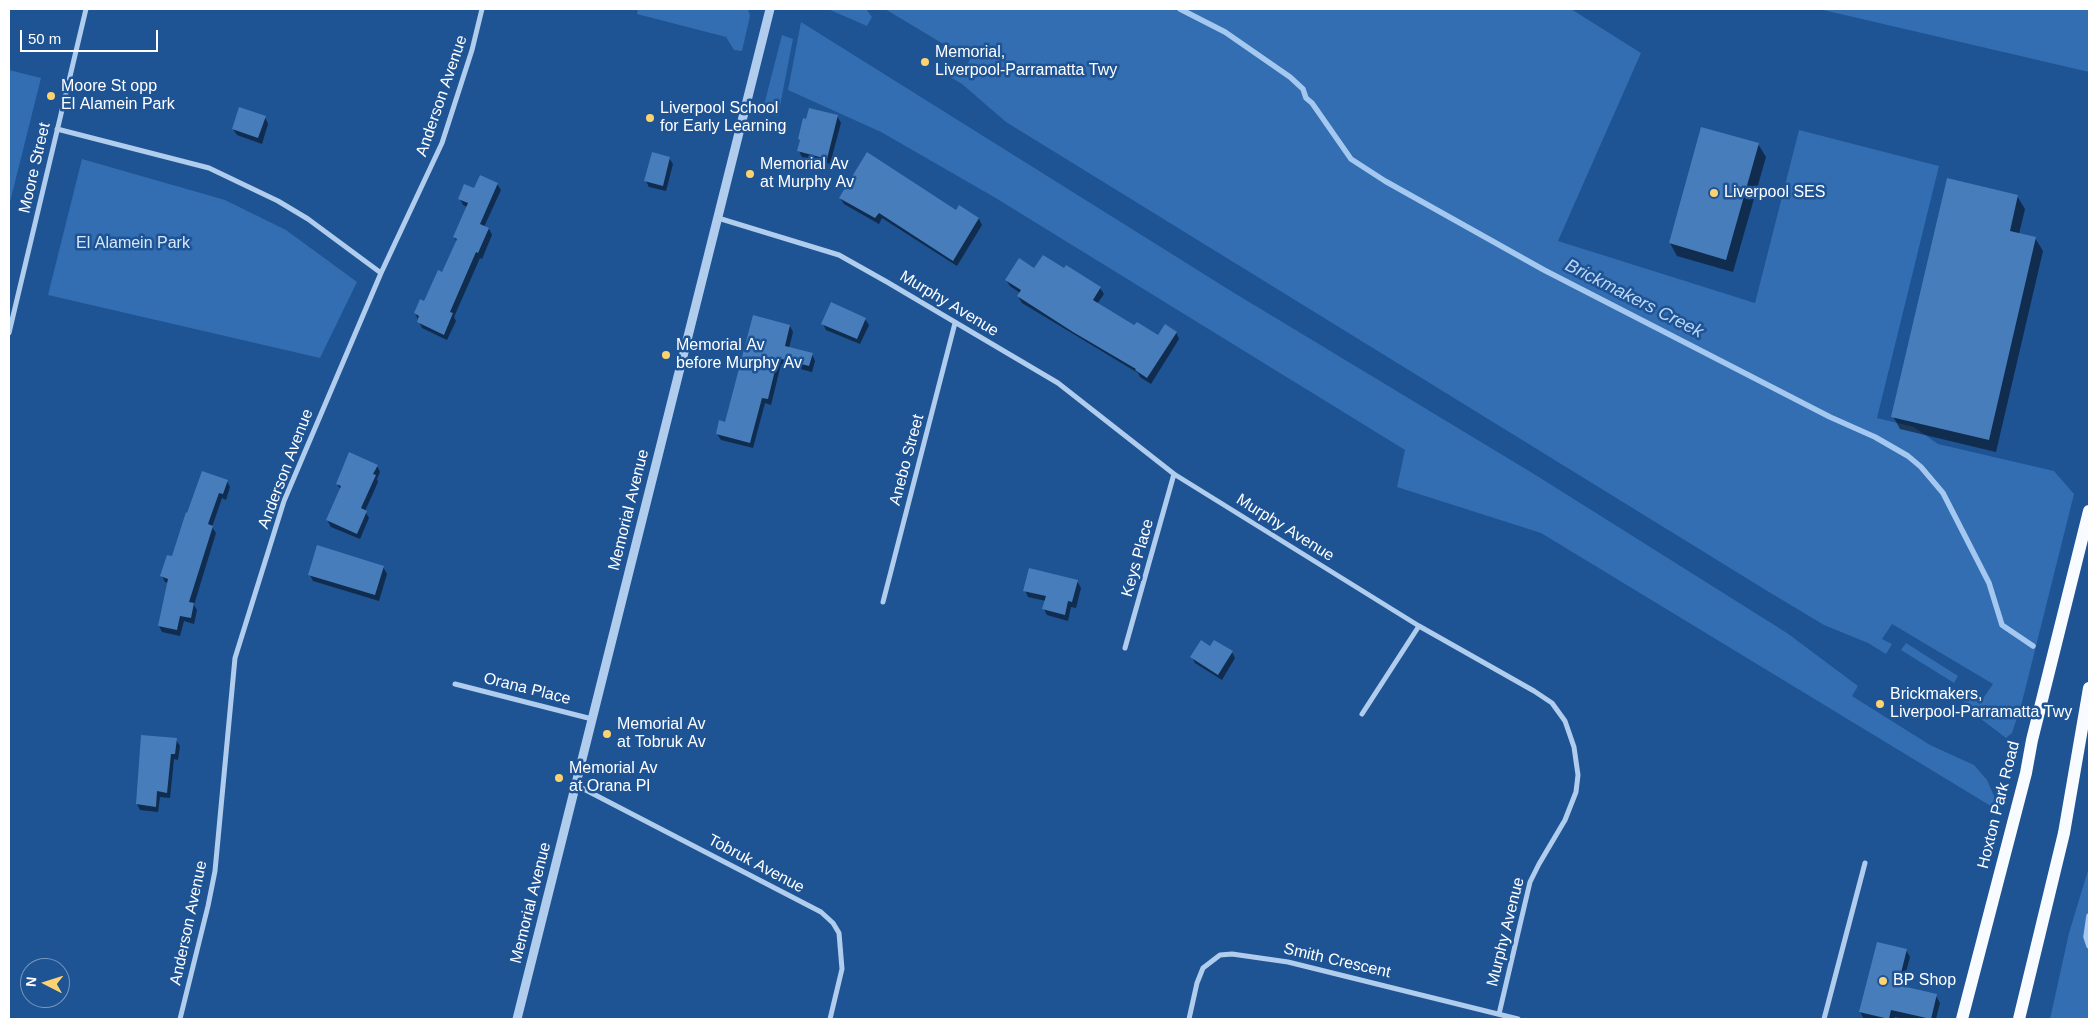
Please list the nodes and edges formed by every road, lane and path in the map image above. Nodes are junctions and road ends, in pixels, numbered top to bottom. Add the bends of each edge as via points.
1 (86, 9) edge
2 (482, 9) edge
3 (770, 9) edge
4 (58, 129) junction
5 (718, 218) junction
6 (381, 273) junction
7 (955, 323) junction
8 (9, 333) edge
9 (1174, 474) junction
10 (2089, 511) edge
11 (883, 602) dead end
12 (1420, 626) junction
13 (1125, 648) dead end
14 (455, 684) dead end
15 (2089, 688) edge
16 (1362, 714) dead end
17 (592, 719) junction
18 (576, 785) junction
19 (1865, 863) dead end
20 (1499, 1014) junction
21 (180, 1019) edge
22 (517, 1019) edge
23 (830, 1019) edge
24 (1189, 1019) edge
25 (1518, 1019) edge
26 (1824, 1019) edge
27 (1962, 1019) edge
28 (2020, 1019) edge

1 - 4 street, Moore Street
2 - 6 street, Anderson Avenue via 442,144
3 - 5 street, Memorial Avenue
4 - 6 street via 209,168 278,200
4 - 8 street, Moore Street
5 - 7 street, Murphy Avenue via 839,255
5 - 17 street, Memorial Avenue
6 - 21 street, Anderson Avenue via 284,500 235,658 215,871
7 - 9 street, Murphy Avenue via 1058,383
7 - 11 street, Anebo Street
9 - 12 street, Murphy Avenue
9 - 13 street, Keys Place
10 - 27 main road, Hoxton Park Road
12 - 16 street
12 - 20 street, Murphy Avenue via 1552,703 1564,721 1577,761 1577,784 1572,806 1530,882
14 - 17 street, Orana Place
15 - 28 main road via 2064,833
17 - 18 street, Memorial Avenue
18 - 22 street, Memorial Avenue
18 - 23 street, Tobruk Avenue via 821,912 833,923 839,933 842,969
19 - 26 street
20 - 24 street, Smith Crescent via 1288,962 1232,954 1220,955 1203,968
20 - 25 street, Smith Crescent

